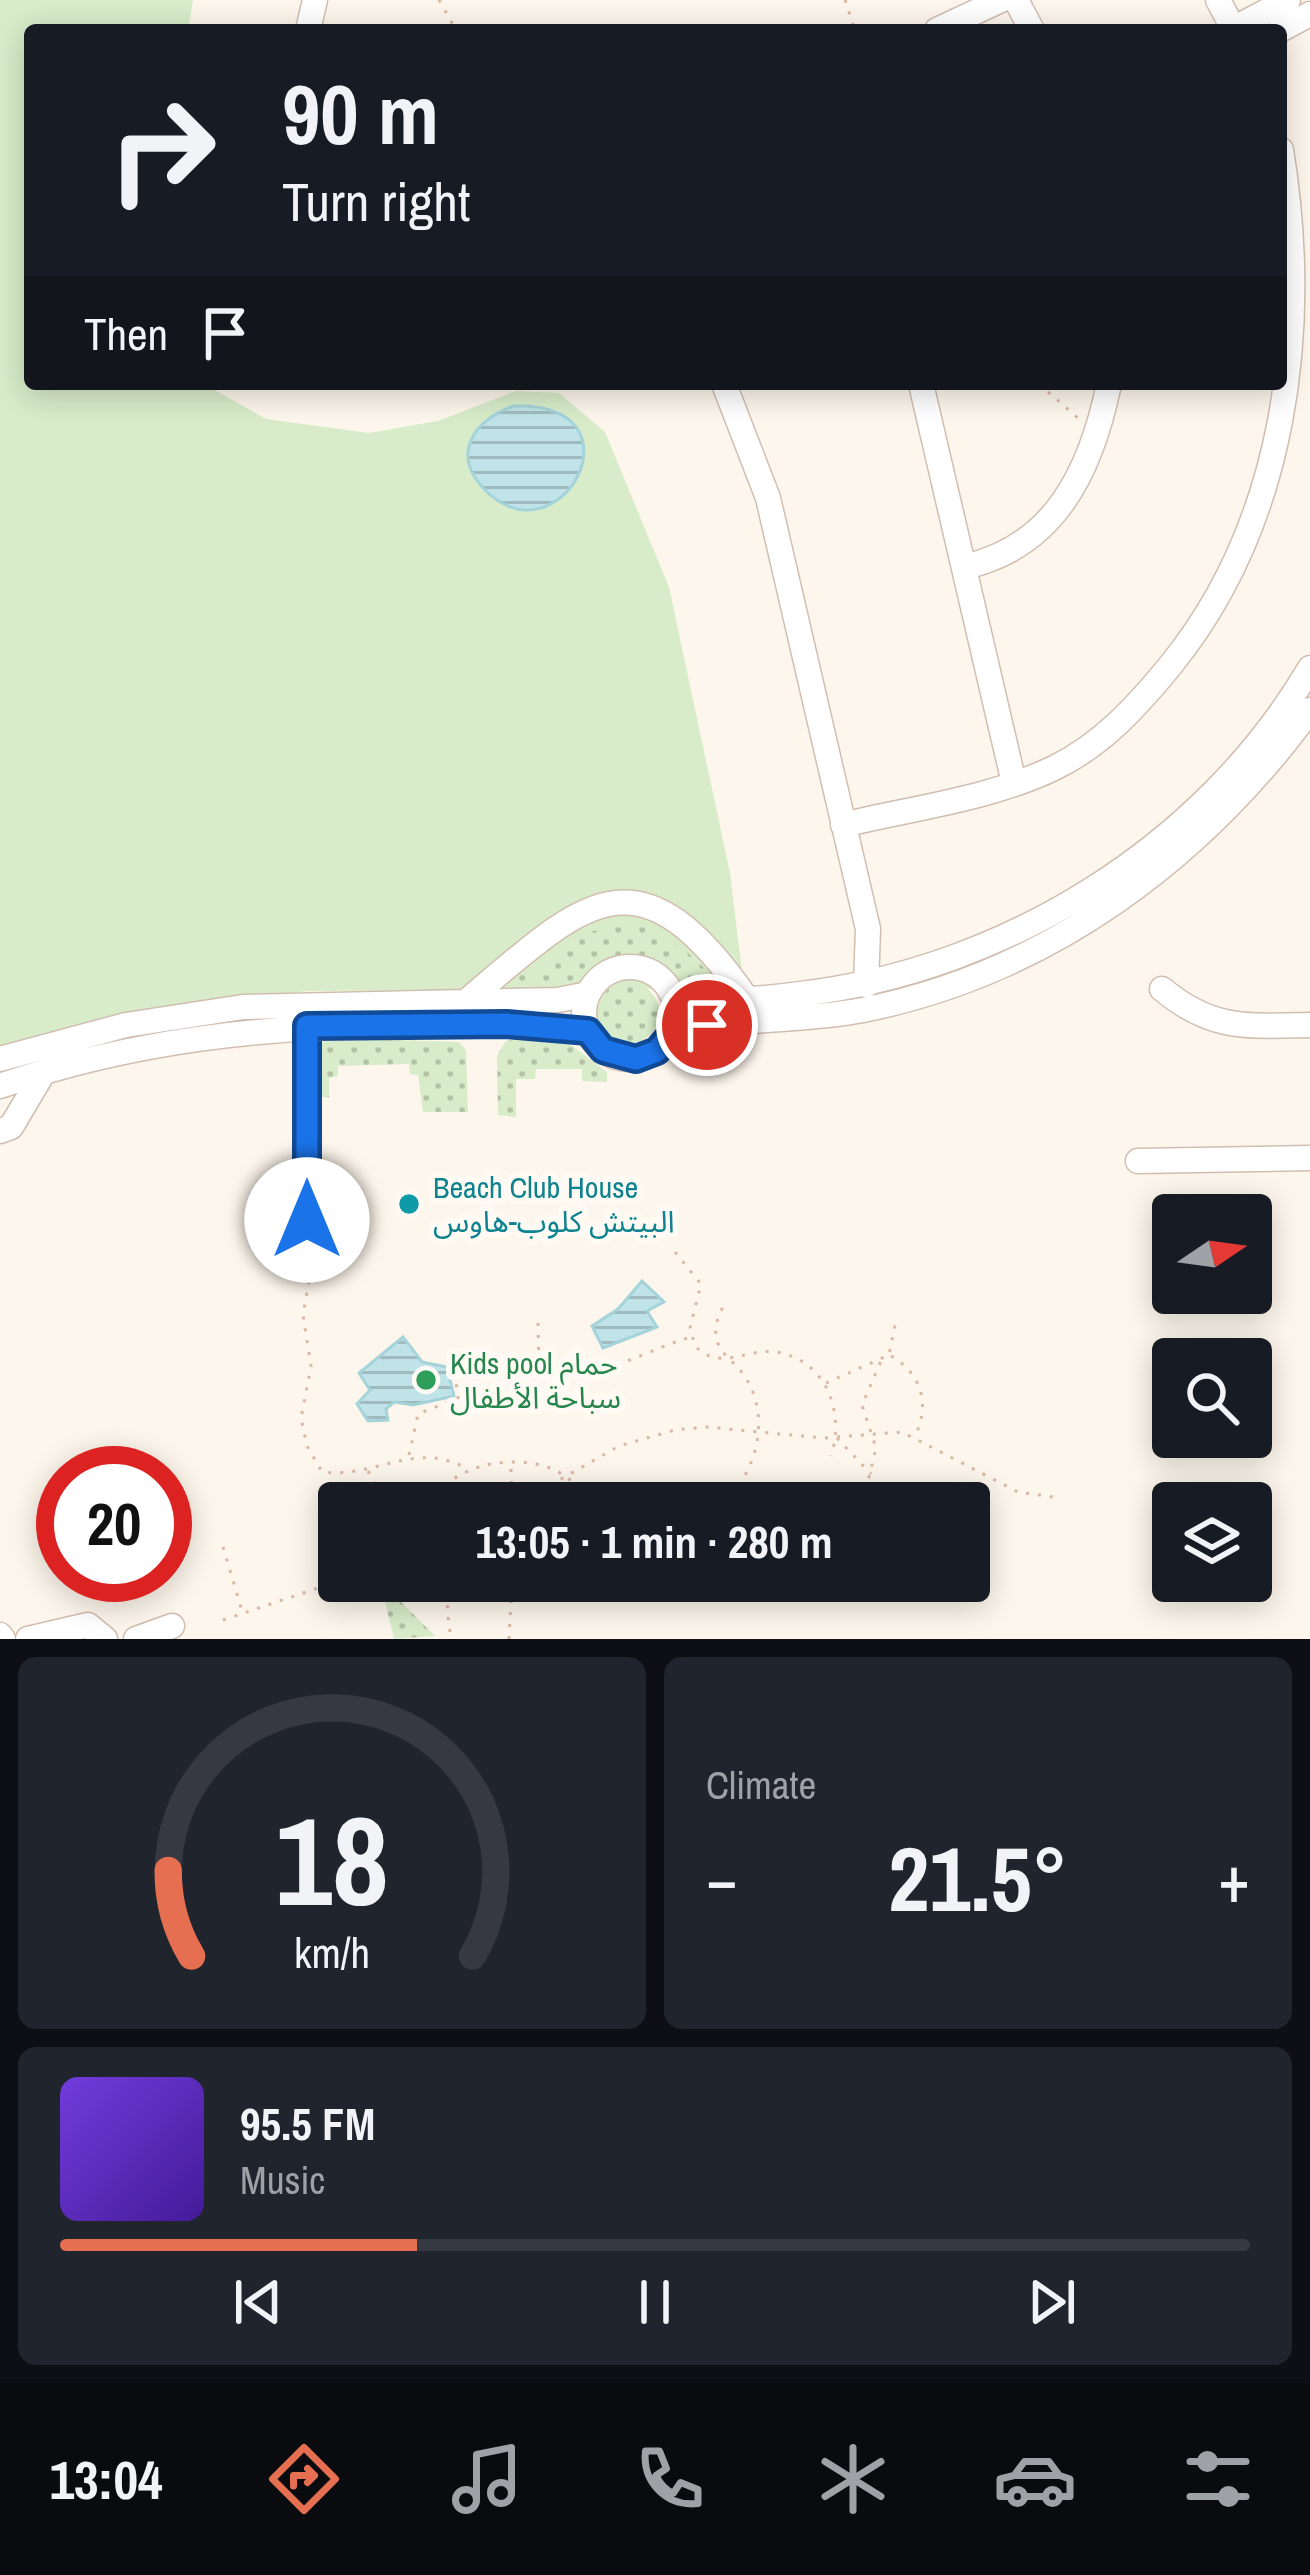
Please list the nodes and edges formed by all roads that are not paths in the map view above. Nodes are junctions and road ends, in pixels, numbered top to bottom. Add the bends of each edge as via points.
1 (1001, 0) edge
2 (1288, 0) edge
3 (950, 24) edge
4 (1244, 24) edge
5 (1287, 178) edge
6 (726, 390) edge
7 (922, 390) edge
8 (1107, 390) edge
9 (964, 568) junction
10 (1306, 690) edge
11 (1014, 783) junction
12 (843, 824) junction
13 (866, 985) junction
14 (1162, 989) dead end
15 (672, 993) junction
16 (588, 994) junction
17 (747, 999) junction
18 (468, 1000) junction
19 (1310, 1025) edge
20 (307, 1026) junction
21 (588, 1031) junction
22 (672, 1033) junction
23 (0, 1059) edge
24 (45, 1072) junction
25 (0, 1086) edge
26 (0, 1131) edge
27 (1310, 1158) edge
28 (1138, 1161) dead end
29 (308, 1269) road end
30 (172, 1626) dead end
31 (28, 1639) edge
32 (105, 1639) edge
33 (136, 1639) edge

1 - 3 street
2 - 4 street
5 - 11 street via 1299,322 1288,420 1259,515 1206,617 1128,715 1056,768
6 - 12 street via 768,498
7 - 9 street
8 - 9 street via 1091,442 1042,532 1019,550
9 - 11 street
10 - 13 street via 1190,812 1096,887 962,956
10 - 22 street via 1250,786 1176,858 1018,959 869,1009
11 - 12 street
12 - 13 street via 870,946
13 - 17 street
14 - 19 street via 1192,1014 1219,1023
15 - 16 street via 658,975 636,967 613,970
15 - 17 street
15 - 22 street
16 - 18 street
16 - 21 street
17 - 18 street via 675,917 607,904 564,920
18 - 23 street via 204,1012
20 - 21 street
20 - 24 street via 164,1043
20 - 29 street
21 - 22 street via 624,1059 657,1051
24 - 25 street
24 - 26 street via 11,1127
27 - 28 street
30 - 33 street
31 - 32 street via 88,1624

